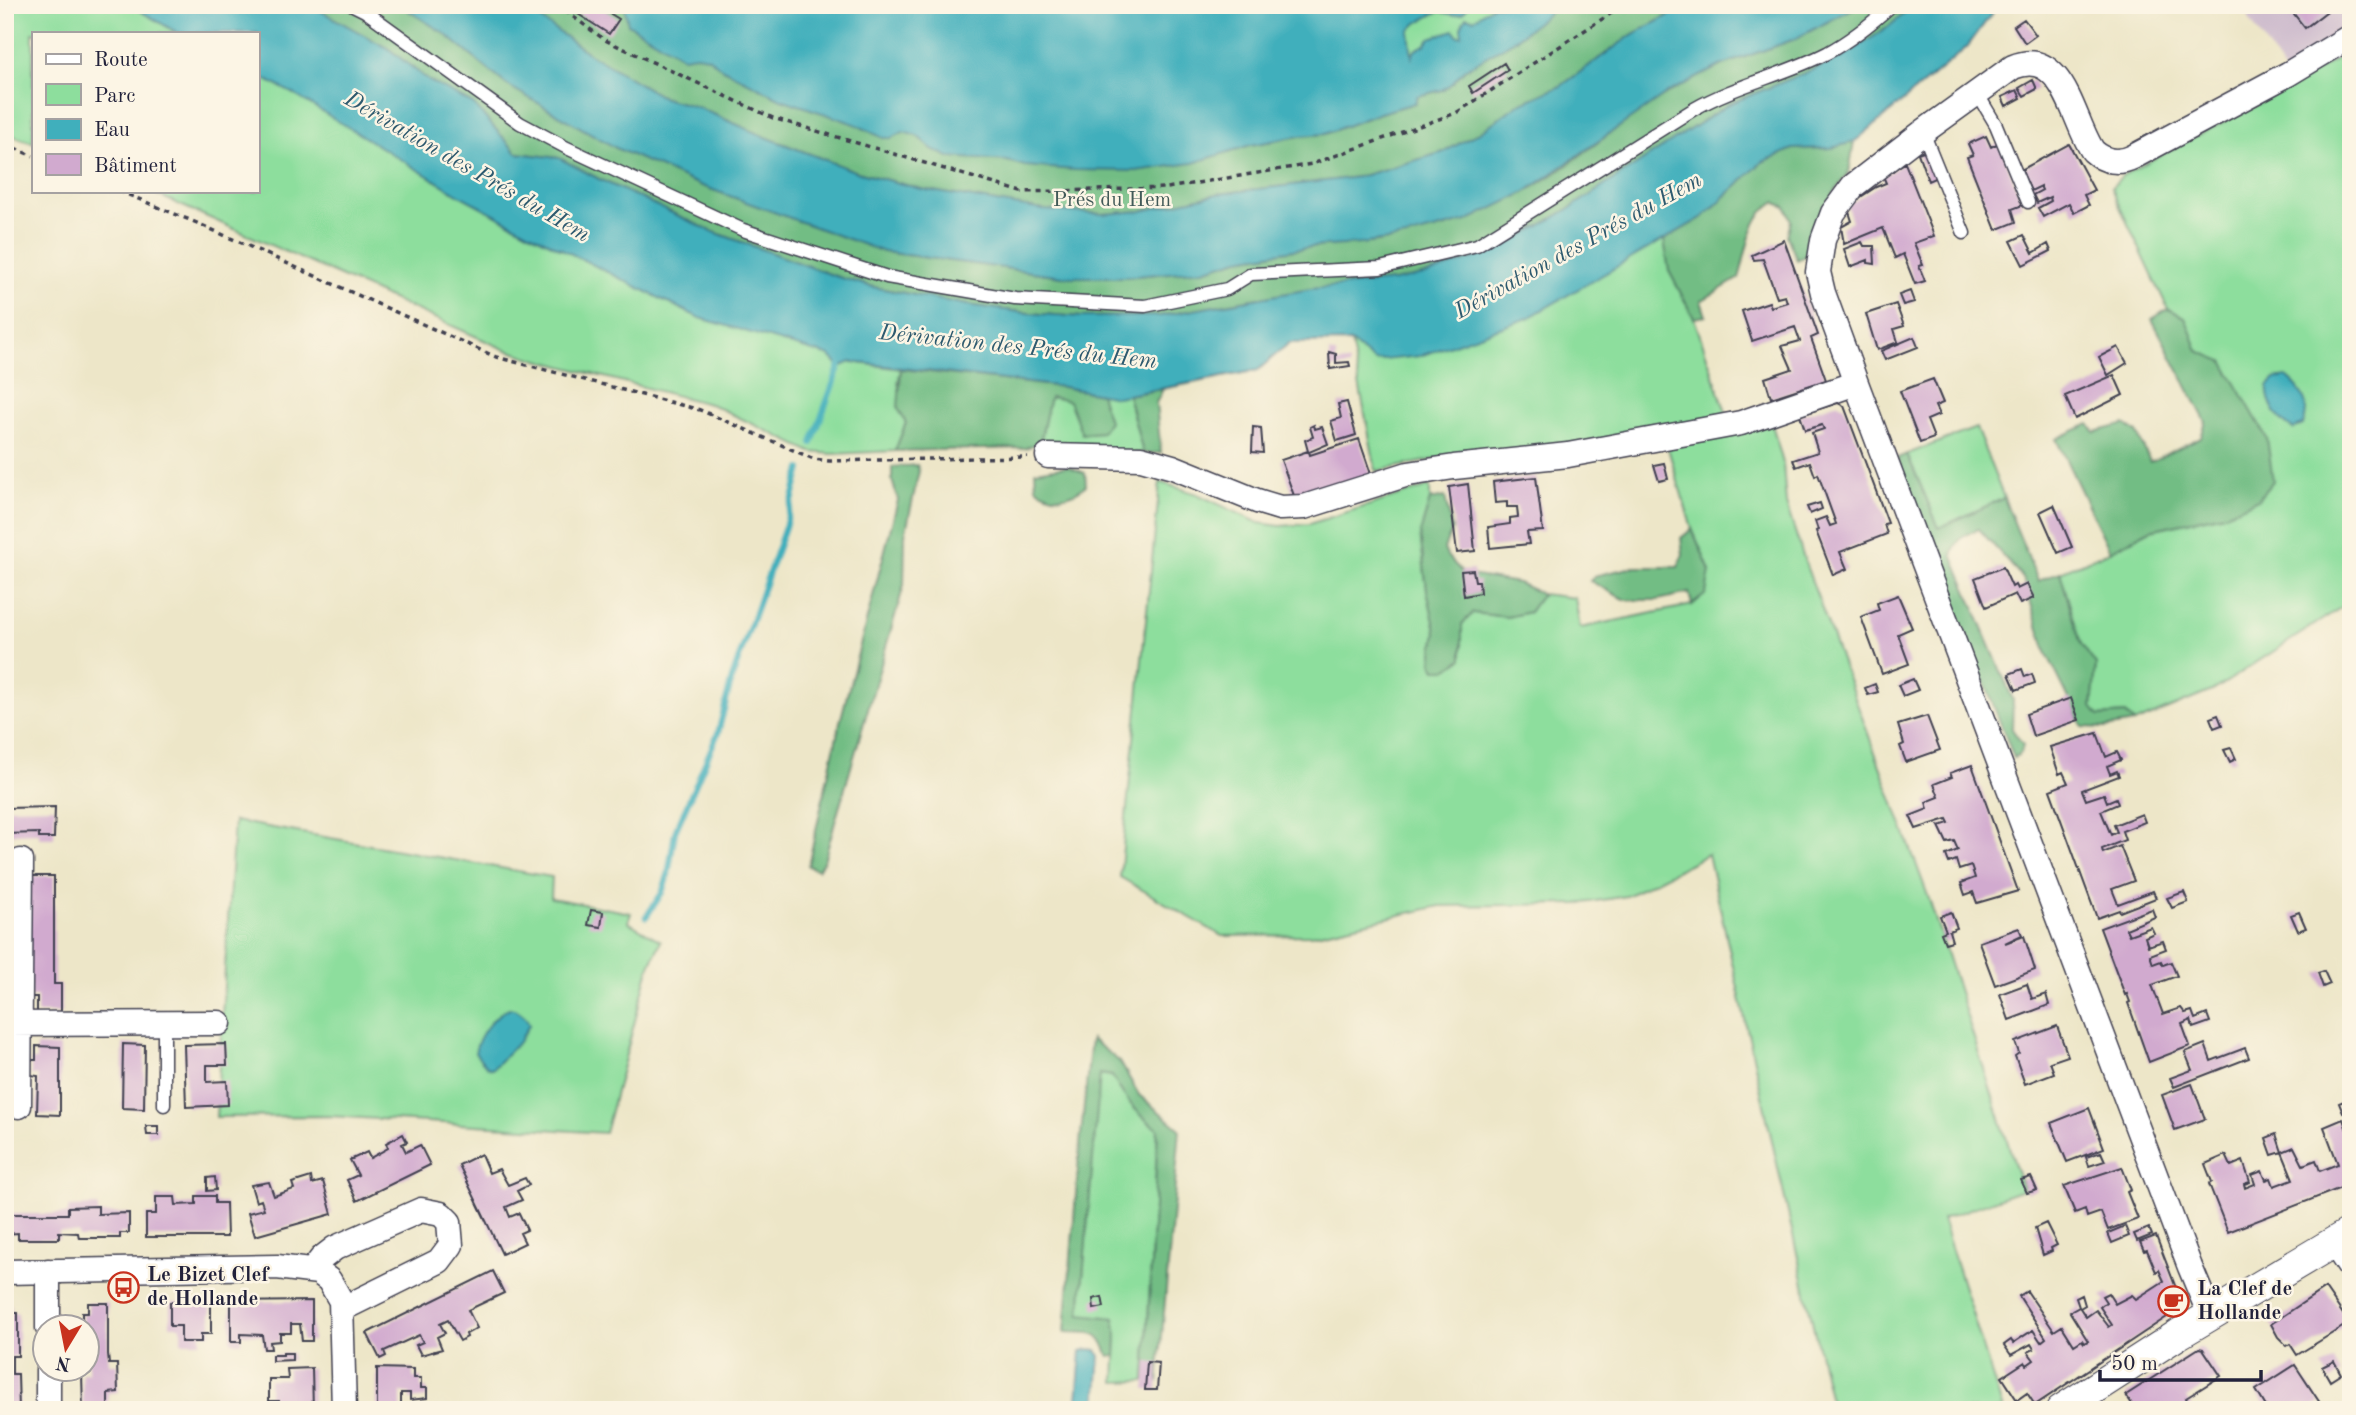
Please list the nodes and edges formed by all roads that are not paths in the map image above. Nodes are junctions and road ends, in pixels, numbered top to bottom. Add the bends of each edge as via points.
1 (353, 5) edge
2 (1892, 5) edge
3 (2351, 36) edge
4 (1977, 93) junction
5 (1923, 132) junction
6 (2028, 202) dead end
7 (1964, 233) dead end
8 (1856, 383) junction
9 (1048, 456) road end
10 (20, 861) dead end
11 (164, 1023) junction
12 (219, 1023) dead end
13 (12, 1024) edge
14 (164, 1105) dead end
15 (19, 1106) dead end
16 (2342, 1237) edge
17 (2351, 1269) edge
18 (48, 1271) junction
19 (312, 1271) junction
20 (5, 1272) edge
21 (342, 1309) junction
22 (48, 1314) edge
23 (2210, 1315) junction
24 (48, 1384) edge
25 (48, 1410) edge
26 (344, 1410) edge
27 (2061, 1410) edge

1 - 2 lane via 520,123 743,230 887,277 1015,299 1145,306 1227,289 1251,274 1380,268 1476,245 1693,109 1828,52
3 - 4 street via 2119,162 2093,151 2060,82 2044,67 2020,64
4 - 5 street
4 - 6 lane via 1996,125
5 - 7 lane
5 - 8 street via 1846,193 1823,240 1818,272
8 - 9 street via 1741,423 1568,455 1408,474 1304,508 1280,508 1257,501 1142,458
8 - 23 street
10 - 13 street
11 - 12 street
11 - 13 street
11 - 14 lane
13 - 15 street
16 - 17 street
16 - 23 street
18 - 19 street via 277,1267
18 - 20 street
18 - 22 street
19 - 21 street via 329,1280
19 - 21 street via 335,1248 421,1210 440,1214 449,1222 451,1245 439,1261
21 - 26 street
23 - 27 street
24 - 25 street

